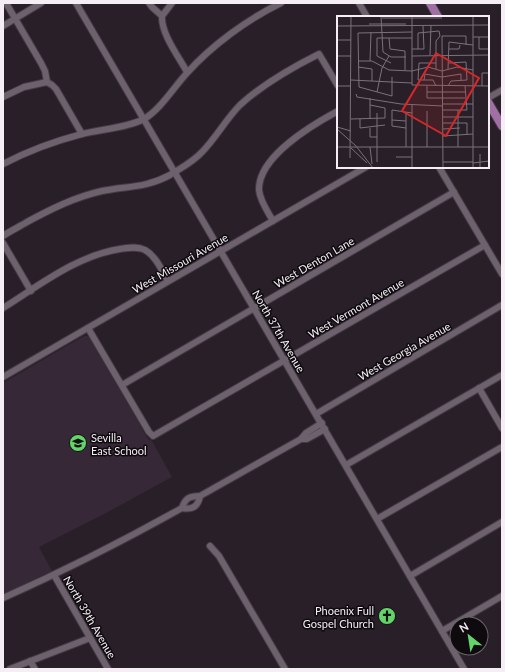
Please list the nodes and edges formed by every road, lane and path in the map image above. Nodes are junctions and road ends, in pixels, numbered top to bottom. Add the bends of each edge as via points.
1 (6, 3) edge
2 (41, 3) edge
3 (76, 3) edge
4 (150, 3) edge
5 (172, 3) edge
6 (281, 3) edge
7 (359, 3) edge
8 (430, 3) edge
9 (162, 16) junction
10 (366, 16) edge
11 (437, 16) edge
12 (15, 18) junction
13 (3, 26) edge
14 (187, 72) junction
15 (47, 82) junction
16 (337, 84) edge
17 (502, 90) edge
18 (3, 97) edge
19 (489, 97) edge
20 (489, 104) edge
21 (337, 112) edge
22 (144, 119) junction
23 (502, 126) edge
24 (82, 134) junction
25 (3, 164) edge
26 (364, 168) edge
27 (440, 168) edge
28 (174, 172) junction
29 (252, 184) dead end
30 (259, 185) junction
31 (454, 192) junction
32 (273, 221) junction
33 (3, 236) edge
34 (3, 243) edge
35 (485, 245) junction
36 (221, 251) junction
37 (502, 274) edge
38 (168, 281) junction
39 (31, 291) junction
40 (502, 305) edge
41 (3, 308) edge
42 (255, 308) junction
43 (88, 328) junction
44 (285, 361) junction
45 (502, 375) edge
46 (3, 377) edge
47 (122, 385) junction
48 (479, 388) junction
49 (316, 414) junction
50 (324, 426) junction
51 (502, 428) edge
52 (502, 447) edge
53 (346, 465) junction
54 (200, 496) junction
55 (182, 508) junction
56 (377, 519) junction
57 (502, 522) edge
58 (210, 546) dead end
59 (54, 575) junction
60 (410, 576) junction
61 (502, 596) edge
62 (3, 598) edge
63 (442, 631) junction
64 (90, 638) junction
65 (30, 661) junction
66 (10, 669) edge
67 (35, 669) edge
68 (108, 669) edge
69 (285, 669) edge
70 (464, 669) edge

1 - 12 street
2 - 12 street
3 - 22 street, North 37th Avenue
4 - 9 street
5 - 9 street
6 - 14 street via 239,29
7 - 10 street
8 - 11 main road
9 - 14 street via 164,31
12 - 13 street
12 - 15 street via 45,71
14 - 22 street
15 - 18 street via 32,84
15 - 24 street via 56,89
16 - 28 street via 319,54 281,74 240,106 203,152
17 - 19 street
20 - 23 main road
21 - 30 street via 290,142 264,169
22 - 24 street via 132,124
22 - 28 street, North 37th Avenue
24 - 25 street via 22,154
26 - 32 street, West Missouri Avenue
27 - 31 street
28 - 33 street via 156,182 79,198 44,213
28 - 36 street, North 37th Avenue
29 - 30 street
30 - 32 street via 262,201
31 - 35 street
31 - 42 street, West Denton Lane
32 - 36 street, West Missouri Avenue
34 - 39 street
35 - 37 street
35 - 44 street, West Vermont Avenue
36 - 38 street, West Missouri Avenue
36 - 42 street, North 37th Avenue
38 - 39 street via 146,247 128,248 88,258 70,266
38 - 43 street, West Missouri Avenue
39 - 41 street
40 - 49 street, West Georgia Avenue
42 - 44 street, North 37th Avenue
42 - 47 street, West Denton Lane
43 - 46 street, West Missouri Avenue
43 - 47 street
44 - 47 street, West Vermont Avenue via 153,436
44 - 49 street, North 37th Avenue
45 - 48 street
48 - 51 street
48 - 53 street
49 - 50 street, North 37th Avenue
50 - 53 street, North 37th Avenue
50 - 54 street via 306,433 300,439
52 - 56 street
53 - 56 street, North 37th Avenue
54 - 55 street via 186,500
54 - 55 street via 194,508
55 - 59 street
56 - 60 street, North 37th Avenue
57 - 60 street
58 - 69 street via 219,556
59 - 62 street
59 - 64 street, North 39th Avenue
60 - 63 street, North 37th Avenue
61 - 63 street
63 - 70 street, North 37th Avenue
64 - 65 street
64 - 68 street, North 39th Avenue
65 - 66 street
65 - 67 street

